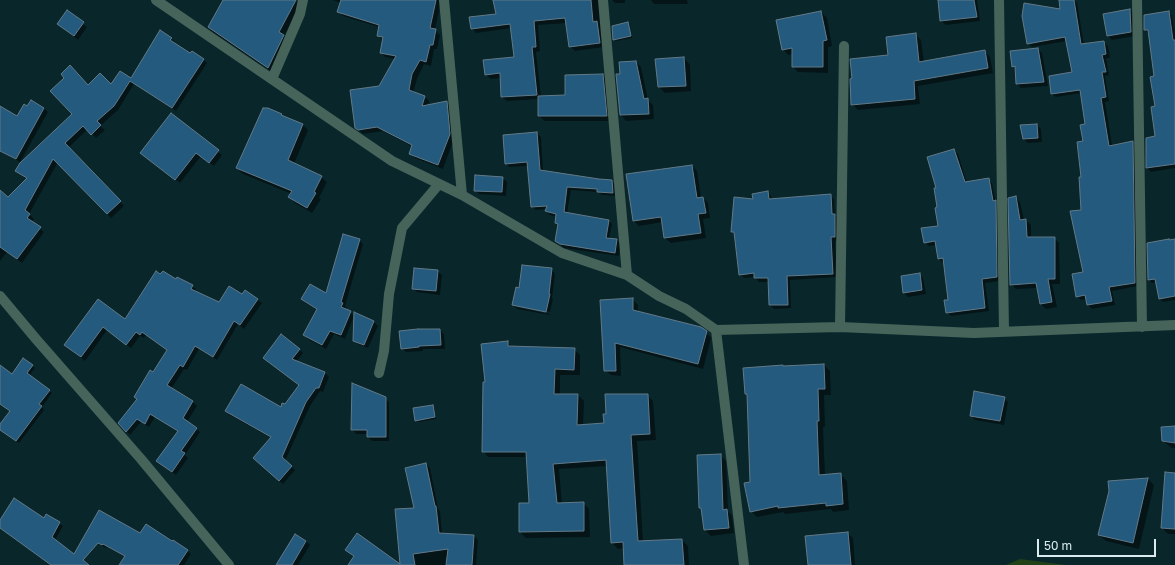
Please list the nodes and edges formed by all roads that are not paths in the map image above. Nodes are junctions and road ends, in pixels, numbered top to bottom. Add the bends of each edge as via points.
1 (156, 0) edge
2 (303, 0) edge
3 (444, 0) edge
4 (603, 0) edge
5 (999, 0) edge
6 (1137, 0) edge
7 (844, 46) dead end
8 (272, 79) junction
9 (439, 184) junction
10 (462, 195) junction
11 (627, 275) junction
12 (0, 296) edge
13 (1175, 325) edge
14 (840, 327) junction
15 (1142, 327) junction
16 (716, 330) junction
17 (1004, 331) junction
18 (379, 373) dead end
19 (229, 565) edge
20 (744, 565) edge

1 - 8 street
2 - 8 street via 300,14
3 - 10 street
4 - 11 street
5 - 17 street
6 - 15 street
7 - 14 street
8 - 9 street via 392,161
9 - 10 street
9 - 18 street via 402,228 389,294 384,351
10 - 11 street via 562,253
11 - 16 street via 658,296 686,309
12 - 19 street
13 - 15 street
14 - 16 street
14 - 17 street via 974,333
15 - 17 street
16 - 20 street

